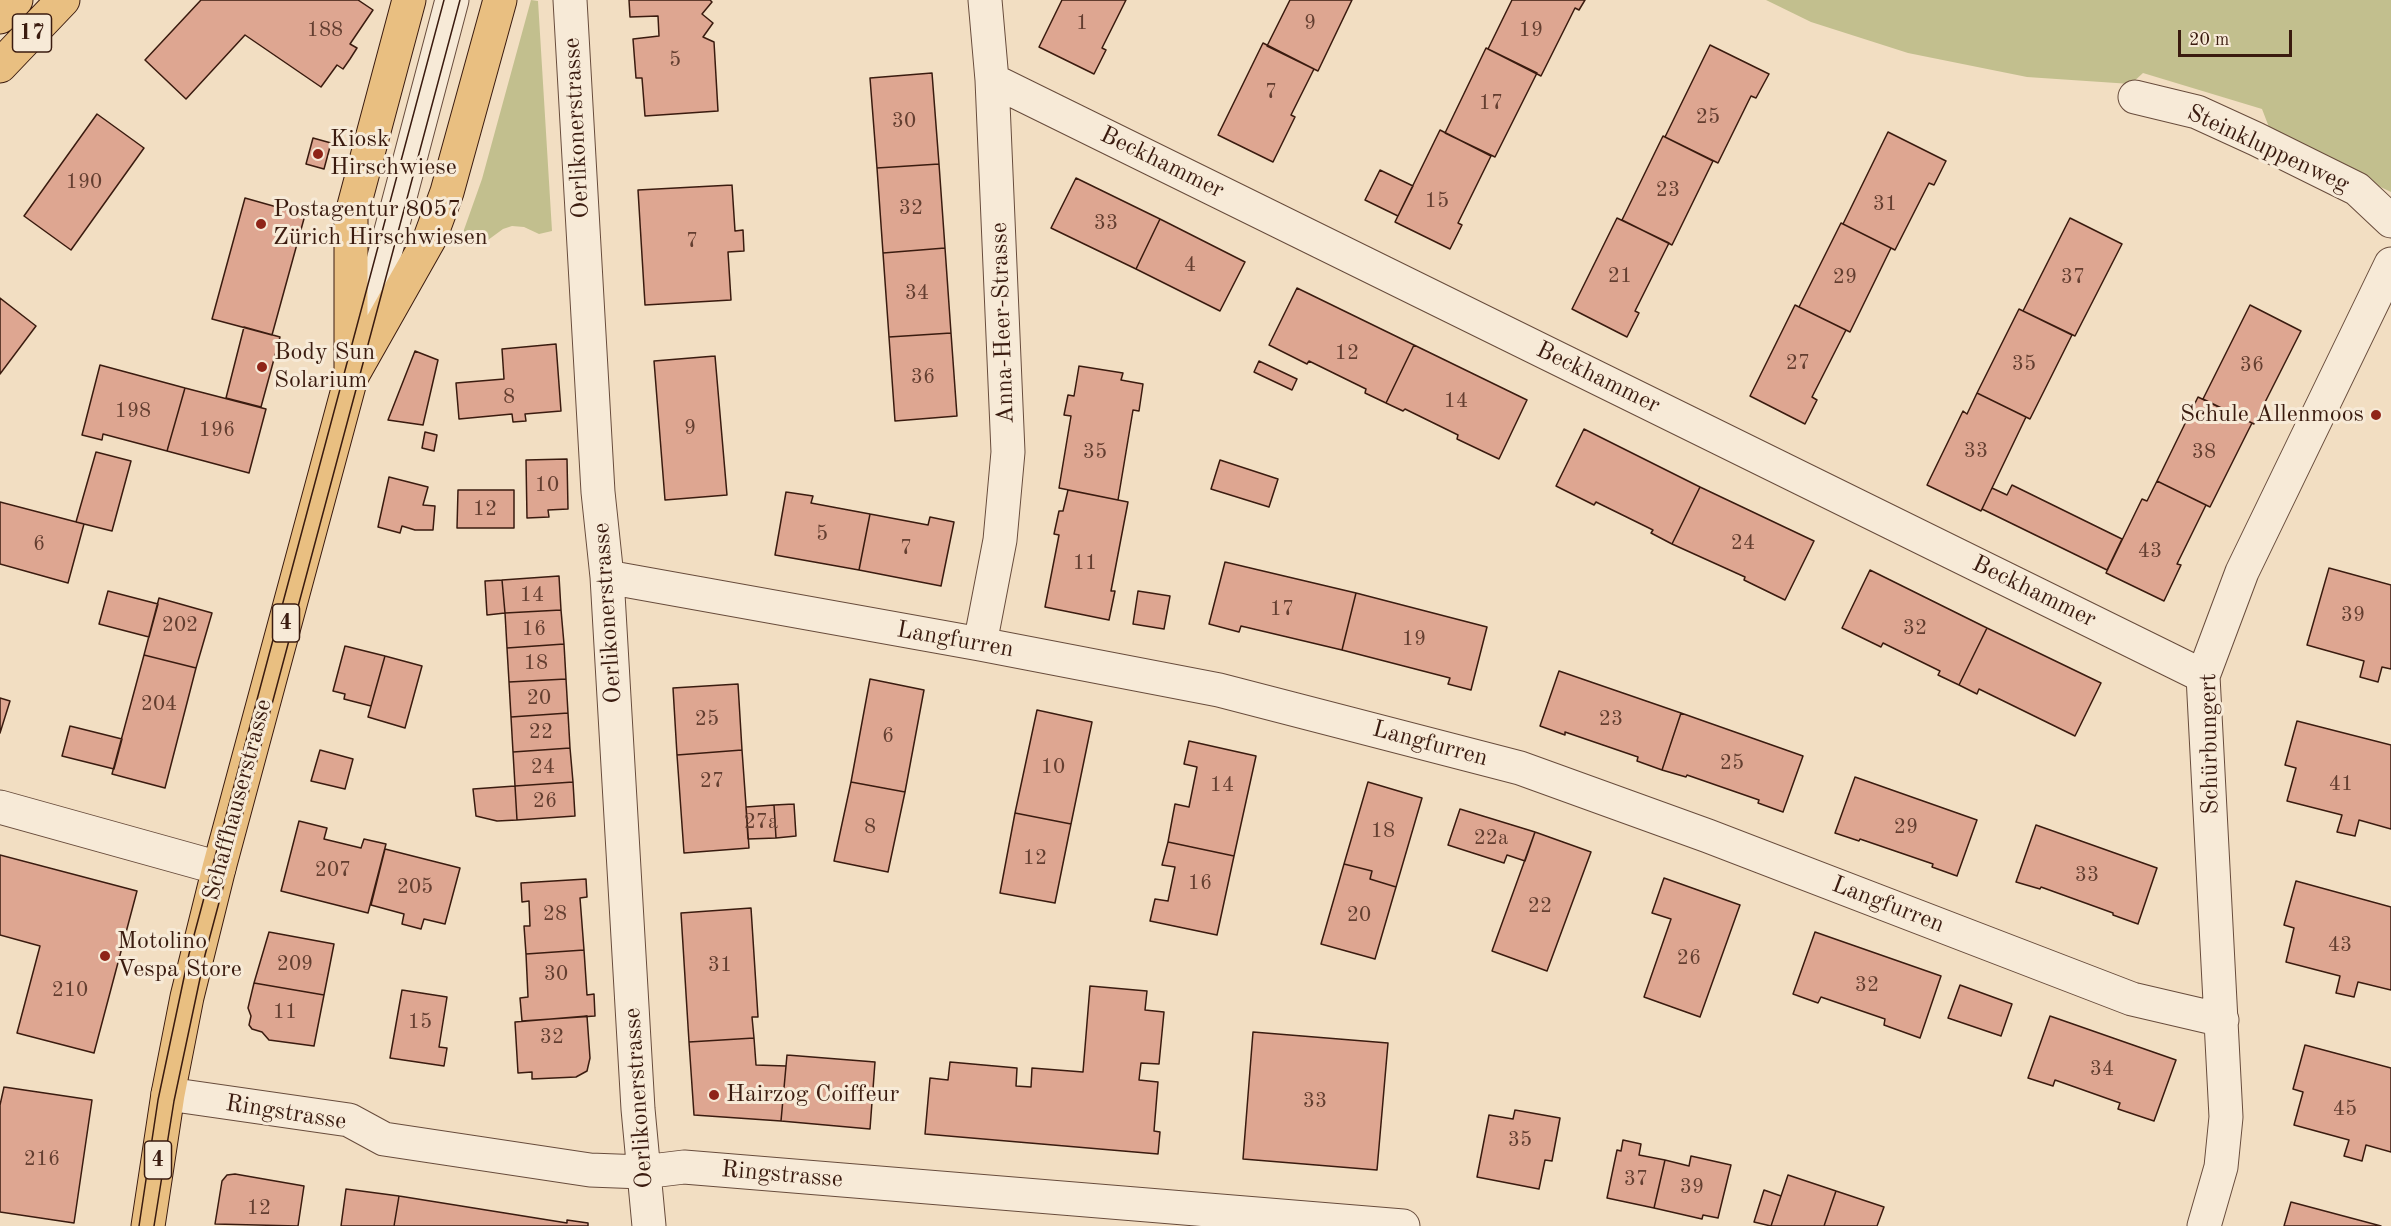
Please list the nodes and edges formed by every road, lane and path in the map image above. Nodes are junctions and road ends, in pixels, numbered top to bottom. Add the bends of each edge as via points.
1 (16, 0) edge
2 (63, 0) edge
3 (409, 0) edge
4 (452, 0) edge
5 (500, 0) edge
6 (570, 0) edge
7 (985, 0) edge
8 (0, 17) edge
9 (0, 66) edge
10 (992, 80) junction
11 (2135, 97) dead end
12 (2391, 221) edge
13 (2391, 264) edge
14 (351, 378) junction
15 (607, 577) junction
16 (980, 644) junction
17 (2203, 676) junction
18 (0, 807) edge
19 (219, 868) junction
20 (2222, 1020) junction
21 (168, 1094) junction
22 (643, 1172) junction
23 (148, 1226) edge
24 (649, 1226) edge
25 (1404, 1226) edge
26 (2204, 1226) edge

1 - 8 main road
2 - 9 main road, 17
3 - 14 main road, Schaffhauserstrasse / 4 via 351,216
4 - 14 street
5 - 14 main road, Schaffhauserstrasse / 4 via 447,192 430,238
6 - 15 street, Oerlikonerstrasse via 598,492
7 - 10 street, Anna-Heer-Strasse
10 - 16 street, Anna-Heer-Strasse via 1008,452 1000,540
10 - 17 street, Beckhammer
11 - 12 street, Steinkluppenweg via 2197,112 2256,139 2357,189
13 - 17 street, Schürbungert via 2241,572
14 - 19 main road, Schaffhauserstrasse / 4
15 - 16 street, Langfurren
15 - 22 street, Oerlikonerstrasse
16 - 20 street, Langfurren via 1219,690 1520,768 2132,999
17 - 20 street, Schürbungert
18 - 19 street
19 - 21 main road, Schaffhauserstrasse / 4
20 - 26 street, Schürbungert via 2226,1117 2221,1167
21 - 22 street, Ringstrasse via 349,1120 384,1139 590,1170
21 - 23 main road, Schaffhauserstrasse / 4
22 - 24 street, Oerlikonerstrasse
22 - 25 street, Ringstrasse via 684,1167

